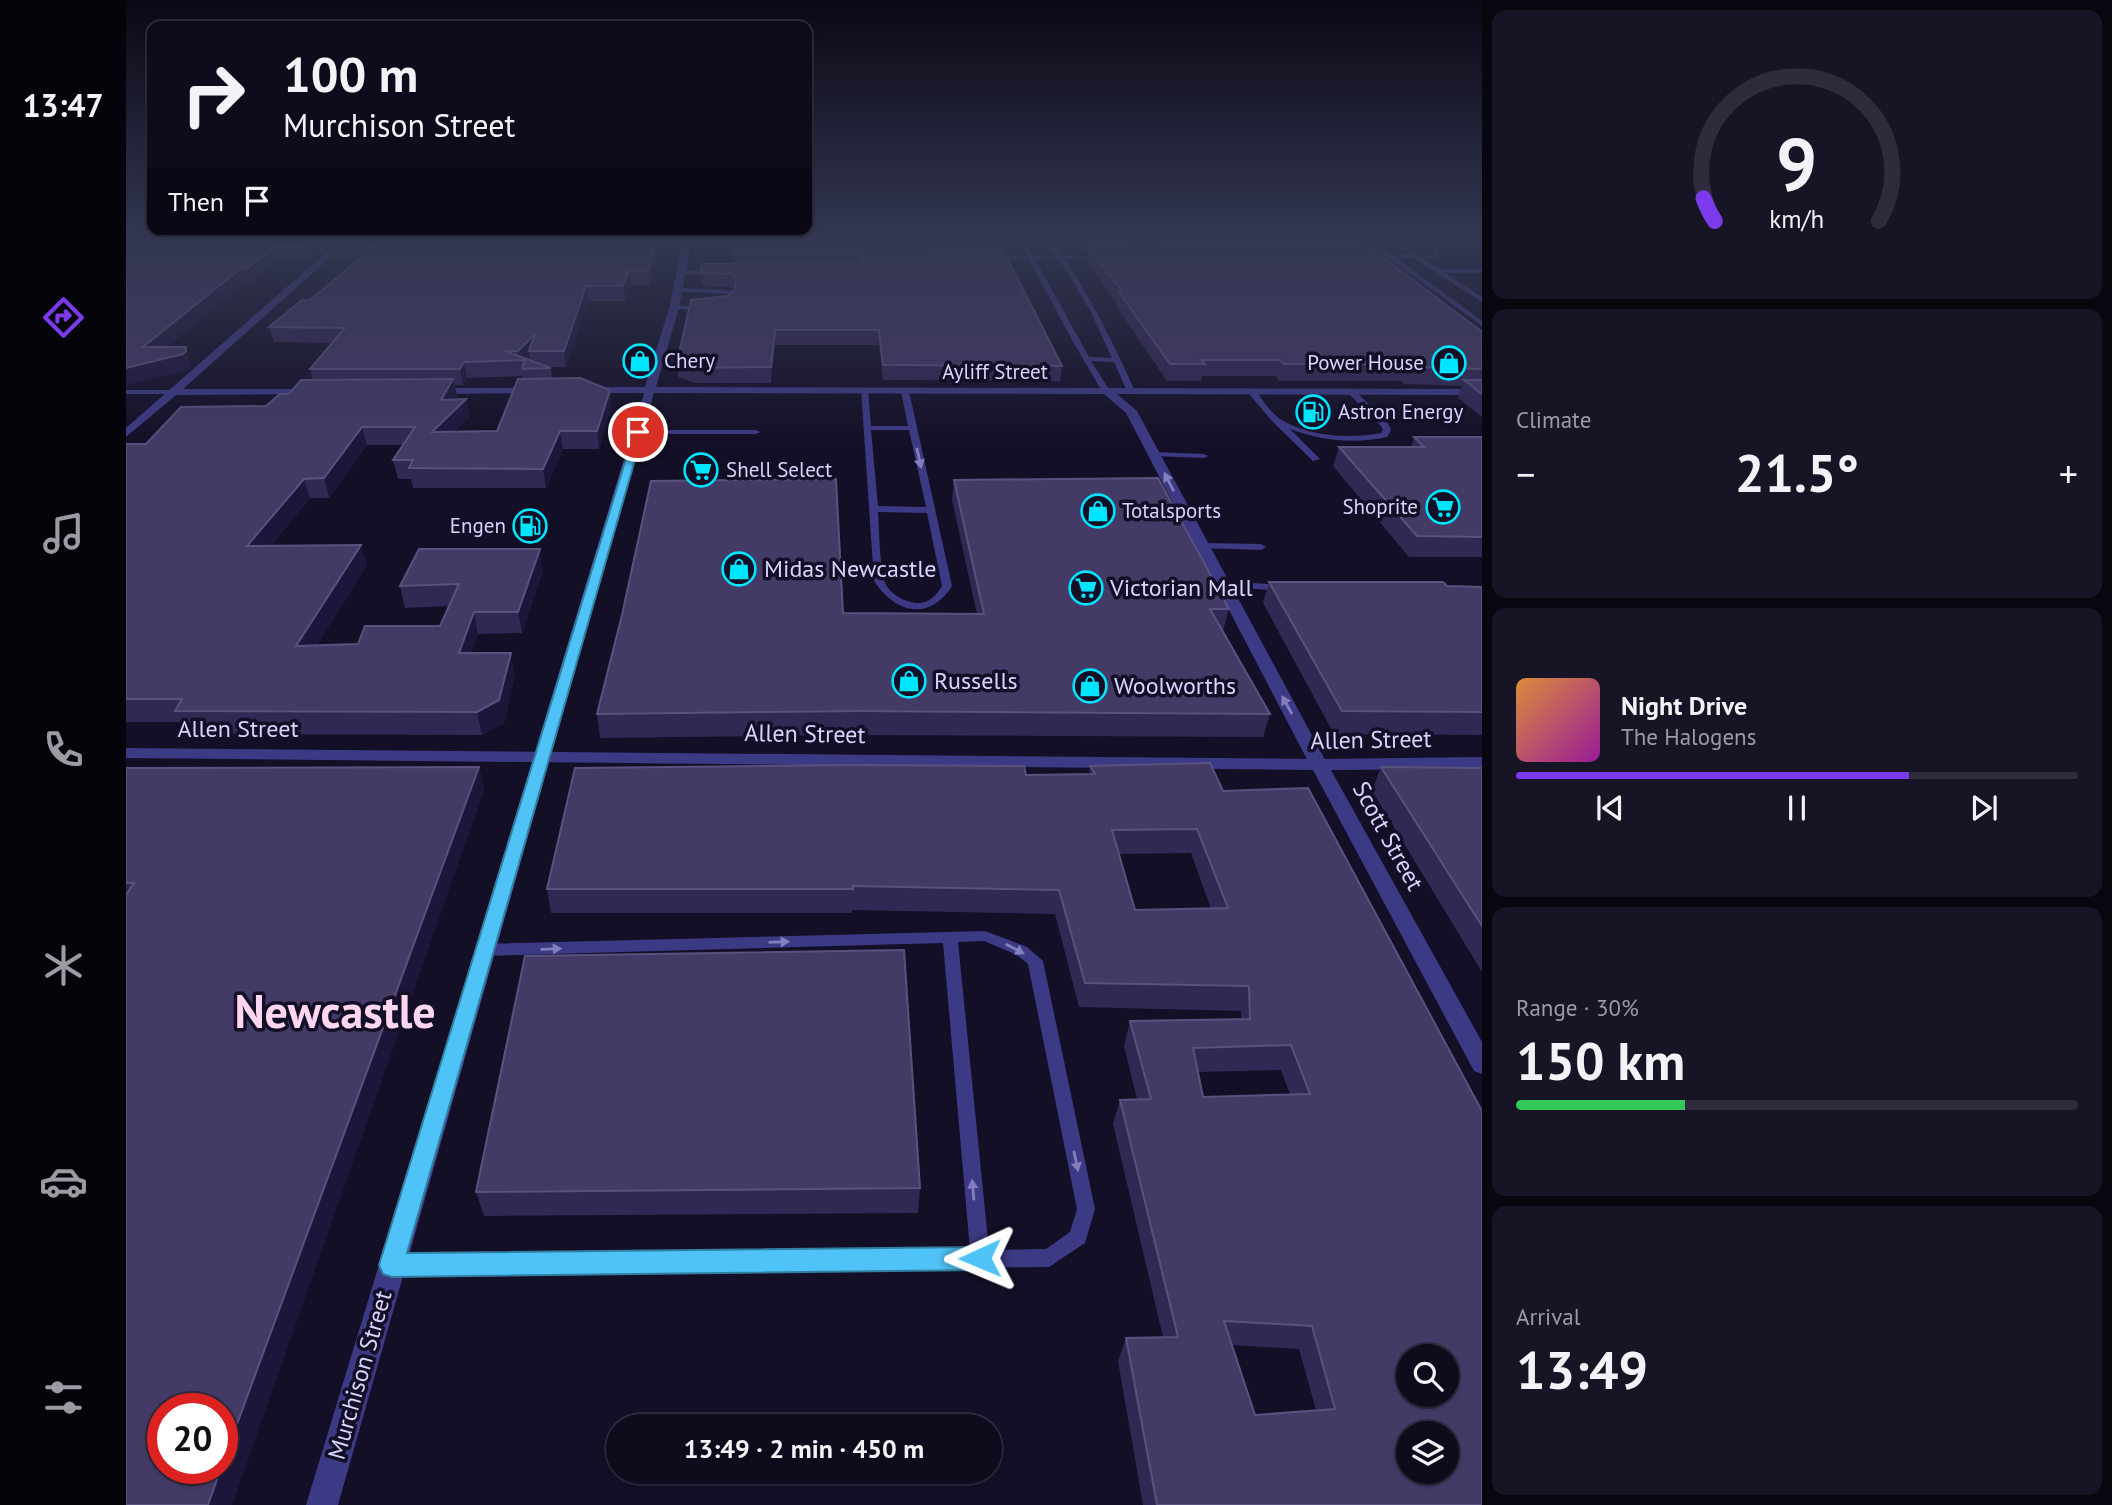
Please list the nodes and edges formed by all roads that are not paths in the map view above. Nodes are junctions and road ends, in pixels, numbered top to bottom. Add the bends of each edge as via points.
1 (270, 306) edge
2 (725, 306) edge
3 (1057, 306) edge
4 (1091, 306) edge
5 (1457, 306) edge
6 (674, 308) joint
7 (1482, 324) edge
8 (1088, 359) junction
9 (1117, 360) junction
10 (573, 390) edge
11 (650, 390) junction
12 (414, 391) edge
13 (547, 391) edge
14 (864, 391) junction
15 (905, 391) junction
16 (1106, 391) junction
17 (1131, 391) junction
18 (126, 392) edge
19 (320, 392) edge
20 (1252, 392) junction
21 (1351, 392) junction
22 (171, 393) junction
23 (1482, 393) edge
24 (1131, 411) junction
25 (1275, 419) junction
26 (867, 428) junction
27 (913, 428) junction
28 (638, 432) junction
29 (756, 432) dead end
30 (126, 434) edge
31 (1155, 454) junction
32 (1204, 456) dead end
33 (1316, 458) dead end
34 (873, 509) junction
35 (930, 510) junction
36 (1203, 546) junction
37 (1261, 547) dead end
38 (1222, 584) junction
39 (1291, 589) edge
40 (126, 753) edge
41 (544, 756) junction
42 (1482, 763) edge
43 (1319, 765) junction
44 (950, 937) junction
45 (483, 950) junction
46 (1482, 1064) edge
47 (980, 1258) junction
48 (392, 1265) junction
49 (322, 1505) edge

1 - 22 street
2 - 6 lane
3 - 8 lane, Scott Street
4 - 9 lane, Scott Street
5 - 7 lane
6 - 11 street, Murchison Street
8 - 9 lane
8 - 16 lane, Scott Street
9 - 17 lane, Scott Street
10 - 11 street, Ayliff Street
11 - 14 street, Ayliff Street
11 - 28 street, Murchison Street
12 - 13 street
14 - 15 street, Ayliff Street
14 - 26 lane
15 - 16 street, Ayliff Street
15 - 27 lane
16 - 17 street, Ayliff Street
16 - 24 street, Scott Street
17 - 20 street, Ayliff Street
17 - 24 street, Scott Street
18 - 22 lane
19 - 22 street
20 - 21 street, Ayliff Street
20 - 25 lane
21 - 23 street, Ayliff Street
21 - 25 lane via 1385,425 1384,435 1329,437 1305,433
22 - 30 street
24 - 31 street, Scott Street
25 - 33 lane
26 - 27 lane
26 - 34 lane
27 -> 35 lane
28 - 29 lane
28 - 41 street, Murchison Street
31 - 32 lane
36 -> 31 street, Scott Street
34 - 35 lane
34 - 35 lane via 879,580 885,593 918,606 941,598 947,586
36 - 37 lane
36 - 38 street, Scott Street
38 - 39 lane
43 -> 38 street, Scott Street
40 - 41 street, Allen Street
41 - 43 street, Allen Street
41 - 45 street, Murchison Street
42 - 43 street, Allen Street
43 - 46 street, Scott Street
45 -> 44 lane
47 -> 44 lane
44 -> 47 lane via 985,936 1035,961 1086,1209 1078,1237 1049,1258
45 - 48 street, Murchison Street
47 - 48 lane
48 - 49 street, Murchison Street

